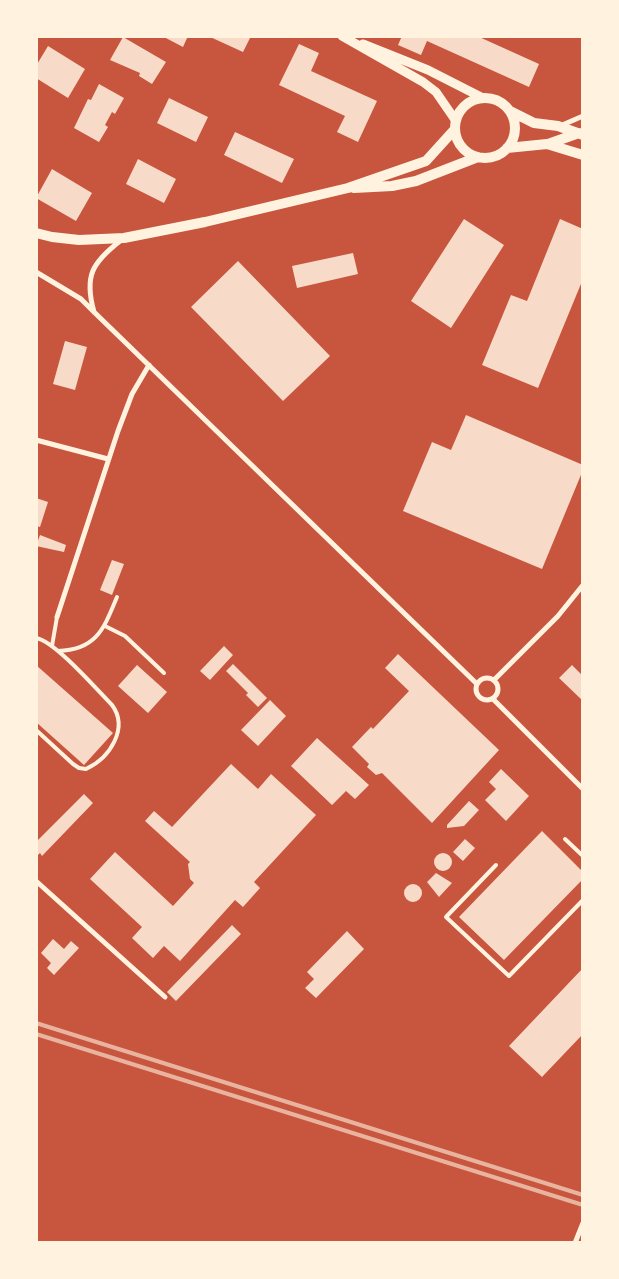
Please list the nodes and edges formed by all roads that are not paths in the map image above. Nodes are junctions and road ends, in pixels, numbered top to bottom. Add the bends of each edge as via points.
1 (342, 36) edge
2 (353, 42) junction
3 (483, 98) junction
4 (510, 112) junction
5 (583, 116) edge
6 (455, 125) junction
7 (558, 126) junction
8 (582, 132) edge
9 (547, 144) junction
10 (507, 148) junction
11 (583, 155) edge
12 (478, 157) junction
13 (348, 188) junction
14 (36, 232) edge
15 (52, 237) junction
16 (124, 238) junction
17 (36, 241) edge
18 (36, 272) edge
19 (94, 312) junction
20 (149, 365) junction
21 (36, 440) edge
22 (108, 459) junction
23 (583, 585) edge
24 (117, 597) dead end
25 (57, 617) joint
26 (105, 626) junction
27 (36, 638) edge
28 (52, 646) junction
29 (58, 651) junction
30 (164, 673) dead end
31 (494, 680) junction
32 (477, 684) junction
33 (493, 699) junction
34 (36, 730) edge
35 (583, 789) edge
36 (565, 839) dead end
37 (583, 856) edge
38 (496, 865) dead end
39 (36, 881) edge
40 (583, 900) edge
41 (165, 997) dead end
42 (583, 1223) edge
43 (575, 1243) edge

1 - 2 street
2 - 3 street via 428,70
2 - 6 street via 436,92
3 - 4 main road via 498,101
3 - 6 main road via 469,102
4 - 7 main road via 534,123
4 - 10 main road via 514,126
5 - 7 street
6 - 12 main road via 460,144
6 - 13 main road via 426,160
7 - 8 main road
8 - 9 main road
9 - 10 main road
9 - 11 main road
10 - 12 main road via 494,156
12 - 13 main road via 416,181
13 - 16 main road
14 - 15 main road
15 - 16 main road via 79,240
15 - 17 main road
16 - 19 street via 105,252 94,266 89,293
18 - 19 street via 80,299
19 - 20 street
20 - 22 street via 132,394
20 - 32 street
21 - 22 street
22 - 25 street
23 - 31 street via 558,616
24 - 26 lane
25 - 28 lane
26 - 29 lane via 94,641 73,651
26 - 30 lane via 125,636
27 - 28 lane
28 - 29 lane
29 - 34 lane via 118,714 118,737 91,767 82,769
31 - 32 street via 484,678
31 - 33 street via 498,690
32 - 33 street via 479,697
33 - 35 street
36 - 37 lane
38 - 40 lane via 446,917 509,976
39 - 41 street
42 - 43 street

